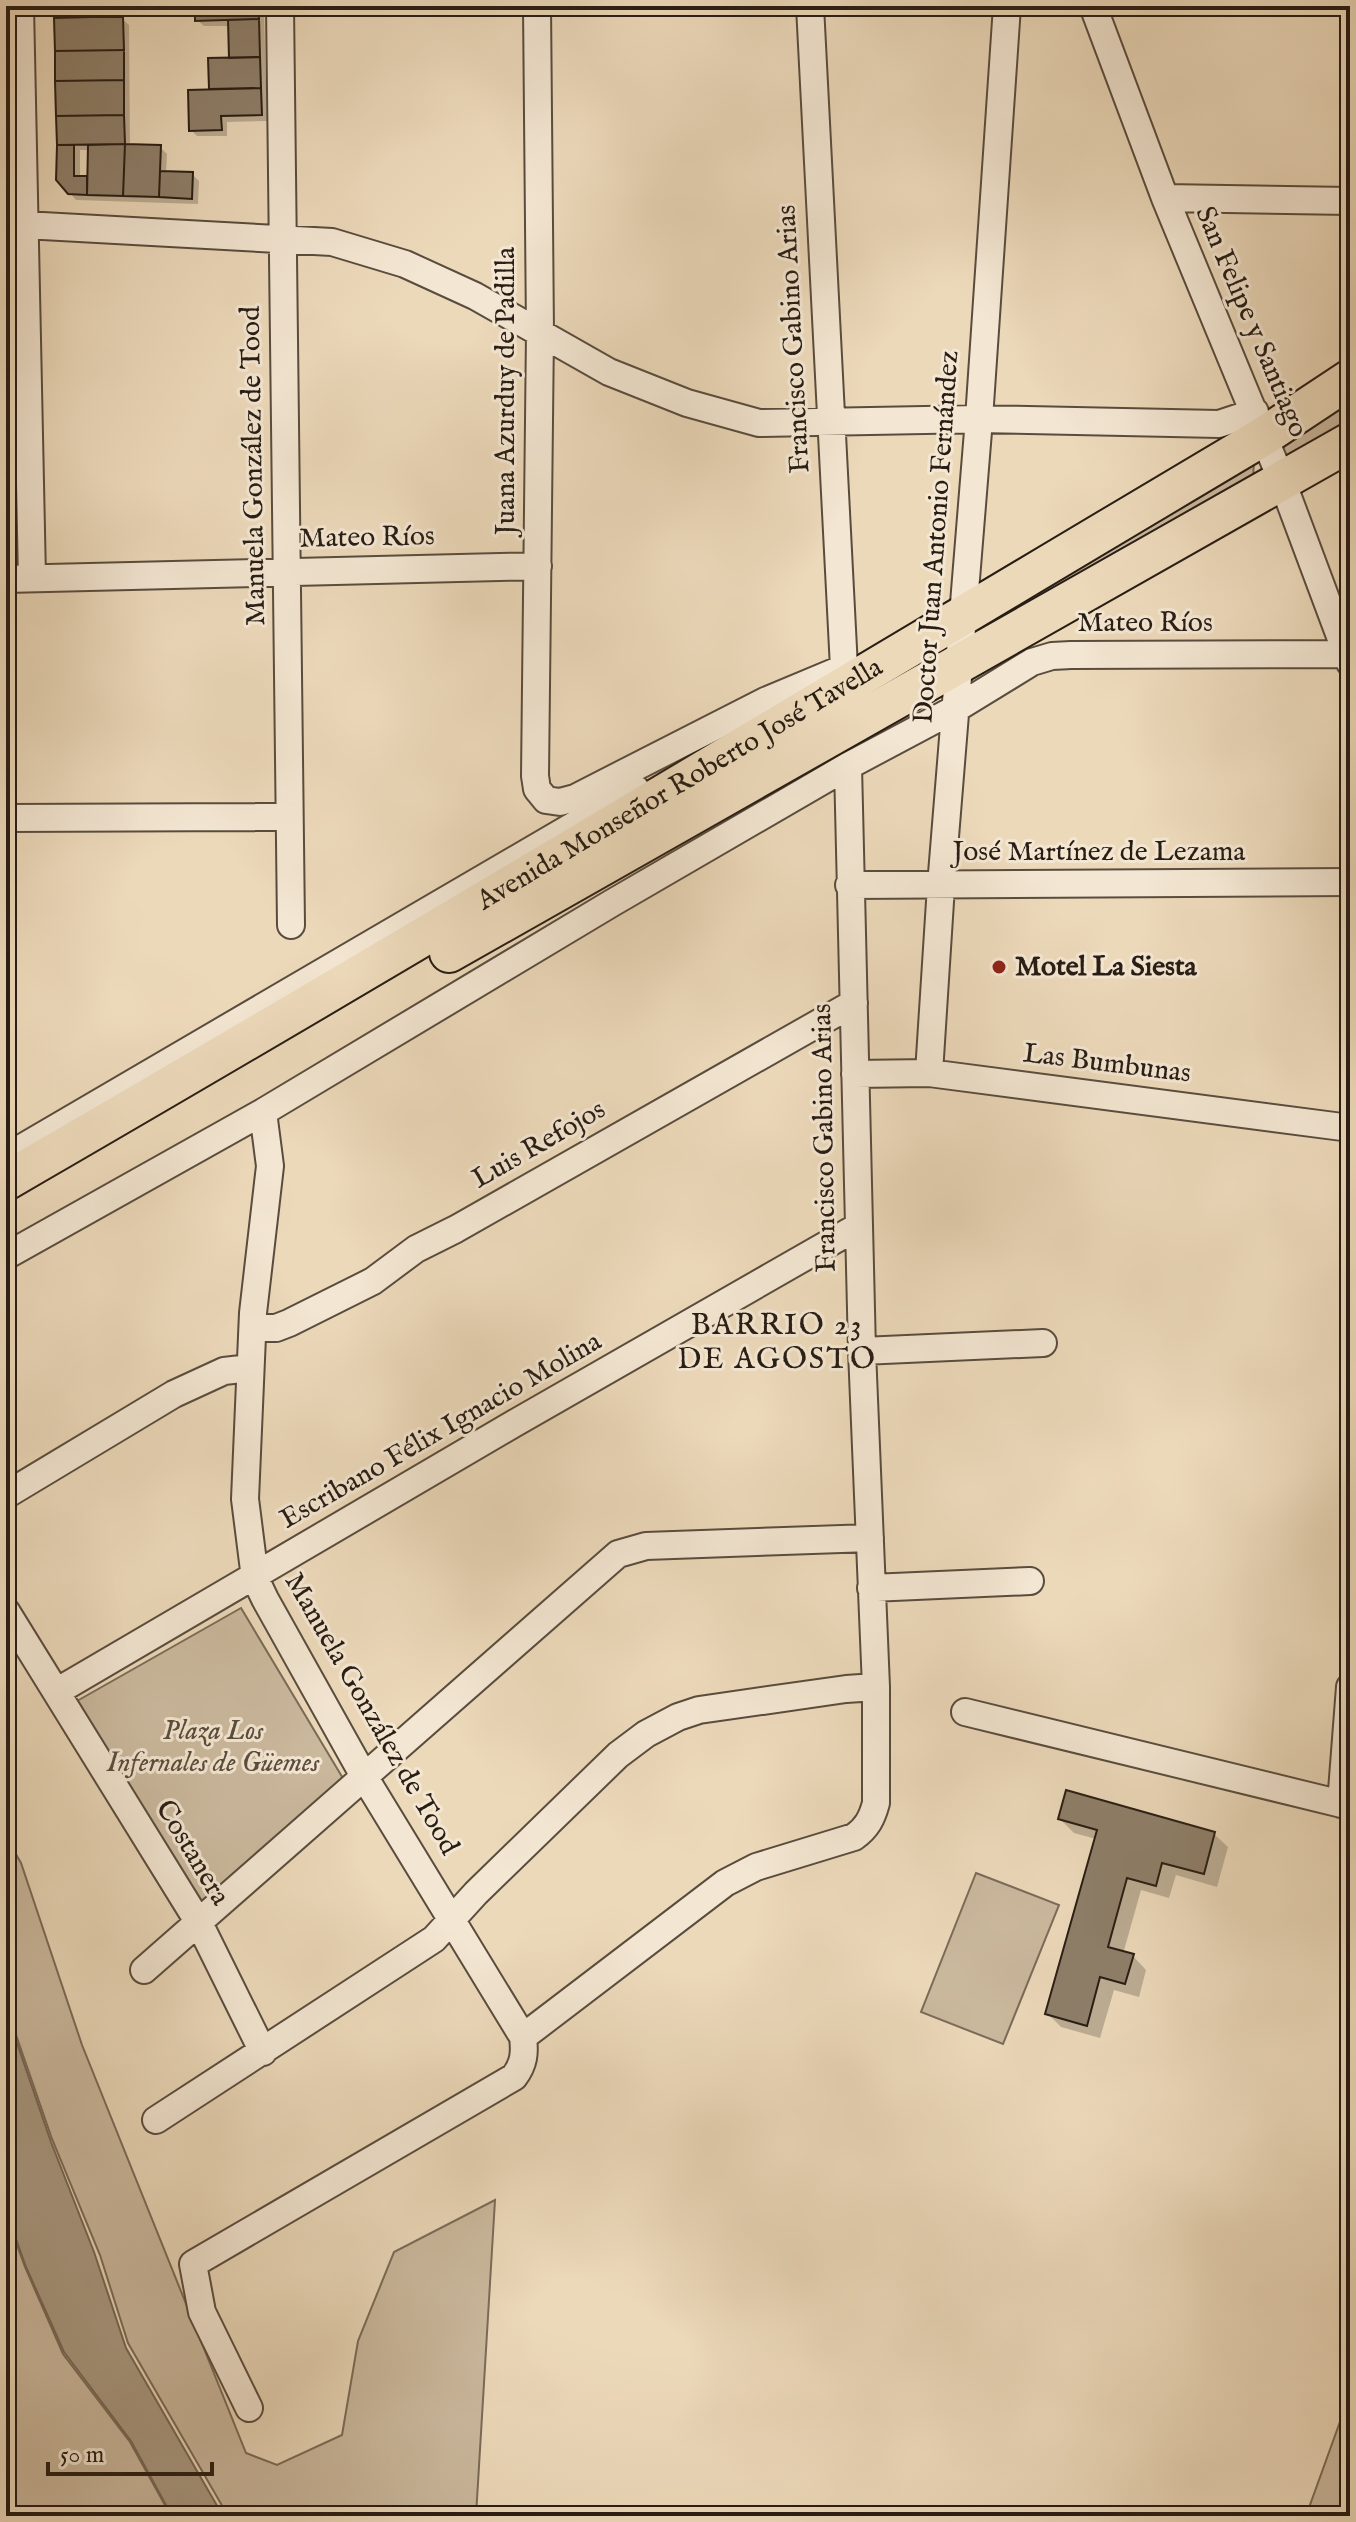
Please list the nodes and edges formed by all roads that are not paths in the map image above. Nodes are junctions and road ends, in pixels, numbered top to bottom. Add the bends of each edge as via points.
1 (20, 6) edge
2 (280, 6) edge
3 (537, 6) edge
4 (810, 6) edge
5 (1007, 6) edge
6 (1093, 6) edge
7 (1165, 198) junction
8 (1350, 201) edge
9 (15, 224) edge
10 (284, 239) junction
11 (540, 332) junction
12 (1350, 379) edge
13 (979, 419) junction
14 (829, 420) junction
15 (1259, 424) junction
16 (1350, 442) edge
17 (1282, 481) junction
18 (538, 566) junction
19 (287, 572) junction
20 (19, 578) edge
21 (964, 615) junction
22 (1348, 658) edge
23 (961, 661) junction
24 (844, 668) junction
25 (957, 708) junction
26 (848, 766) junction
27 (289, 817) junction
28 (6, 818) edge
29 (1350, 882) edge
30 (849, 885) junction
31 (941, 886) junction
32 (291, 925) dead end
33 (854, 1003) junction
34 (929, 1073) junction
35 (855, 1074) junction
36 (263, 1112) junction
37 (1350, 1128) edge
38 (6, 1157) edge
39 (6, 1181) edge
40 (6, 1208) edge
41 (859, 1226) junction
42 (6, 1256) edge
43 (253, 1328) junction
44 (1043, 1343) dead end
45 (862, 1351) junction
46 (250, 1368) junction
47 (6, 1495) edge
48 (870, 1538) junction
49 (255, 1578) junction
50 (1030, 1581) dead end
51 (871, 1588) junction
52 (6, 1611) edge
53 (876, 1687) junction
54 (1350, 1687) edge
55 (56, 1692) junction
56 (965, 1712) dead end
57 (365, 1778) junction
58 (1346, 1805) edge
59 (454, 1920) junction
60 (199, 1923) junction
61 (144, 1970) dead end
62 (523, 2037) junction
63 (263, 2052) junction
64 (156, 2120) dead end
65 (249, 2408) dead end

1 - 9 street
2 - 10 street, Manuela González de Tood
3 - 11 street, Juana Azurduy de Padilla
4 - 14 street, Francisco Gabino Arias
5 - 13 street, Doctor Juan Antonio Fernández
6 - 7 street, San Felipe y Santiago
7 - 8 street
7 - 15 street, San Felipe y Santiago
9 - 10 street
9 - 20 street
10 - 11 street via 332,242 405,264
10 - 19 street, Manuela González de Tood
11 - 14 street via 609,372 687,403 759,423
11 - 18 street, Juana Azurduy de Padilla
12 - 15 highway, Avenida Monseñor Roberto José Tavella
13 - 14 street
13 - 15 street
13 - 21 street, Doctor Juan Antonio Fernández
14 - 24 street, Francisco Gabino Arias
15 - 17 street, San Felipe y Santiago
15 - 21 highway, Avenida Monseñor Roberto José Tavella
16 - 17 highway, Avenida Monseñor Roberto José Tavella
17 - 22 street, San Felipe y Santiago
17 - 23 highway, Avenida Monseñor Roberto José Tavella
18 - 19 street, Mateo Ríos
18 - 24 street, Juana Azurduy de Padilla via 535,776 546,800 575,798 765,701
19 - 20 street, Mateo Ríos
19 - 27 street, Manuela González de Tood
21 - 23 street, Doctor Juan Antonio Fernández
21 - 24 street
21 - 39 highway, Avenida Monseñor Roberto José Tavella
22 - 25 street, Mateo Ríos via 1052,656 1032,662
23 - 25 street, Doctor Juan Antonio Fernández
23 - 40 highway, Avenida Monseñor Roberto José Tavella
24 - 38 street
25 - 26 street, Mateo Ríos
25 - 31 street, Doctor Juan Antonio Fernández
26 - 30 street, Francisco Gabino Arias
26 - 36 street, Mateo Ríos
27 - 28 street
27 - 32 street, Manuela González de Tood
29 - 31 street, José Martínez de Lezama
30 - 31 street, José Martínez de Lezama
30 - 33 street, Francisco Gabino Arias
31 - 34 street, Doctor Juan Antonio Fernández
33 - 35 street, Francisco Gabino Arias
33 - 43 street, Luis Refojos via 416,1249 373,1281 276,1328
34 - 35 street, Las Bumbunas
34 - 37 street, Las Bumbunas
35 - 41 street, Francisco Gabino Arias
36 - 42 street, Mateo Ríos
36 - 43 street, Manuela González de Tood via 270,1166
41 - 45 street, Francisco Gabino Arias
41 - 49 street, Escribano Félix Ignacio Molina
43 - 46 street, Manuela González de Tood
44 - 45 street
45 - 48 street, Francisco Gabino Arias
46 - 47 street via 224,1371 174,1394
46 - 49 street, Manuela González de Tood via 245,1499
48 - 51 street, Francisco Gabino Arias
48 - 57 street via 646,1546 618,1554
49 - 55 street, Escribano Félix Ignacio Molina
49 - 57 street, Manuela González de Tood
50 - 51 street
51 - 53 street, Francisco Gabino Arias
52 - 55 street, Costanera
53 - 59 street via 699,1710 646,1734 618,1755
53 - 62 street, Francisco Gabino Arias via 876,1803 870,1822 854,1837 739,1875
54 - 58 street
55 - 60 street, Costanera
56 - 58 street
57 - 59 street, Manuela González de Tood
57 - 60 street
59 - 62 street, Manuela González de Tood
59 - 63 street via 434,1939
60 - 61 street
60 - 63 street, Costanera
62 - 65 street via 522,2067 514,2077 193,2264 202,2312
63 - 64 street

